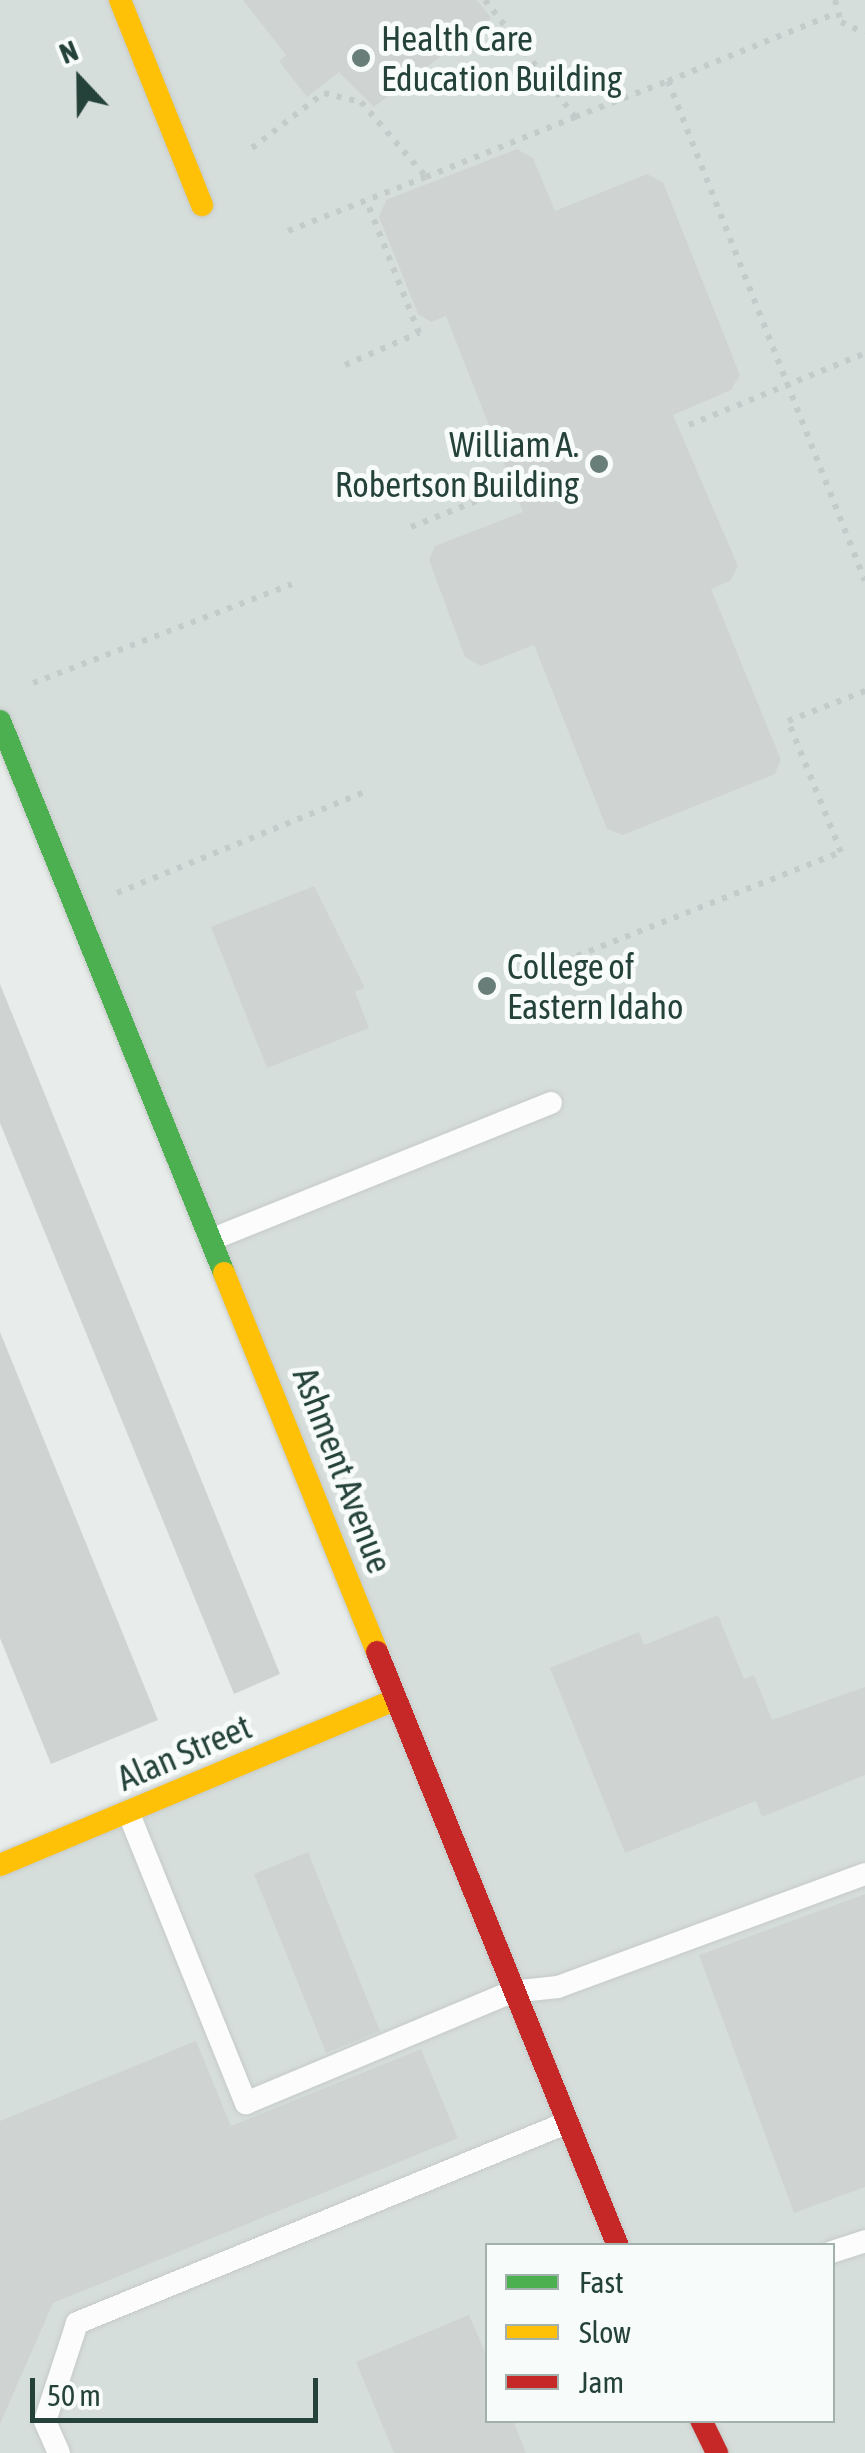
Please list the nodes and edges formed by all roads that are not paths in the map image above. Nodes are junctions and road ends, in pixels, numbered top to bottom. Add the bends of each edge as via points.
1 (120, 0) edge
2 (202, 205) dead end
3 (0, 721) edge
4 (551, 1102) dead end
5 (215, 1238) junction
6 (394, 1700) junction
7 (129, 1814) junction
8 (0, 1865) edge
9 (865, 1874) edge
10 (511, 1992) junction
11 (566, 2123) junction
12 (865, 2240) edge
13 (617, 2243) edge
14 (835, 2251) edge
15 (702, 2423) edge
16 (59, 2453) edge
17 (717, 2453) edge

1 - 2 street
3 - 5 street, Ashment Avenue
4 - 5 lane
5 - 6 street, Ashment Avenue
6 - 7 street, Alan Street
6 - 10 street, Ashment Avenue
7 - 8 street, Alan Street
7 - 10 lane via 246,2103
9 - 10 lane via 558,1987
10 - 11 street, Ashment Avenue
11 - 13 street, Ashment Avenue
11 - 16 lane via 77,2323 45,2421
12 - 14 lane
15 - 17 street

